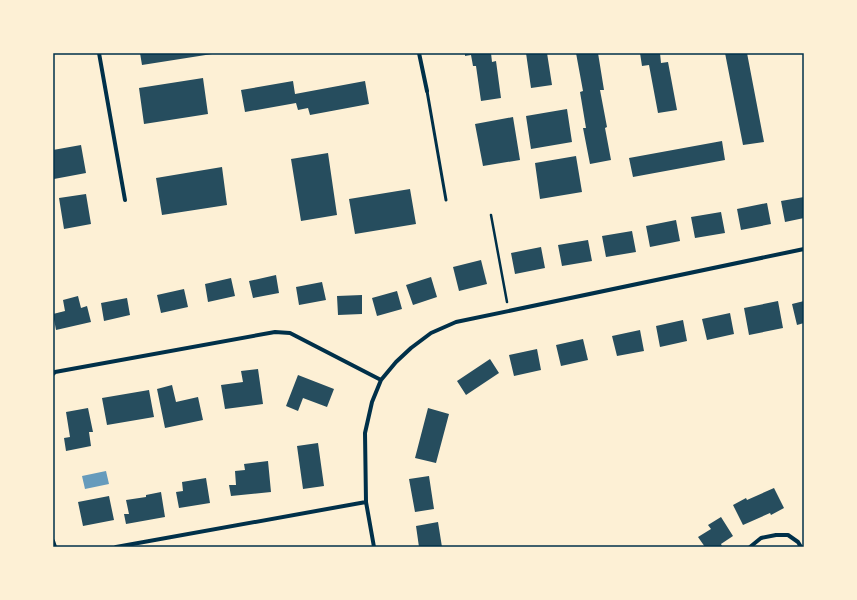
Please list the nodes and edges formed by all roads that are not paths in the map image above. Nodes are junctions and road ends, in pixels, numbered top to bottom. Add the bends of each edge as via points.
1 (99, 53) edge
2 (419, 53) edge
3 (427, 91) joint
4 (125, 200) dead end
5 (446, 200) dead end
6 (804, 249) edge
7 (53, 374) edge
8 (381, 380) junction
9 (366, 502) junction
10 (53, 542) edge
11 (55, 547) edge
12 (116, 547) edge
13 (374, 547) edge
14 (750, 547) edge
15 (801, 547) edge

1 - 4 street
2 - 3 street
3 - 5 lane
6 - 8 street via 456,322 431,333 411,348
7 - 8 street via 275,332 290,333 304,339
8 - 9 street via 372,402 365,433
9 - 12 street
9 - 13 street
10 - 11 street
14 - 15 street via 761,538 776,535 788,536

